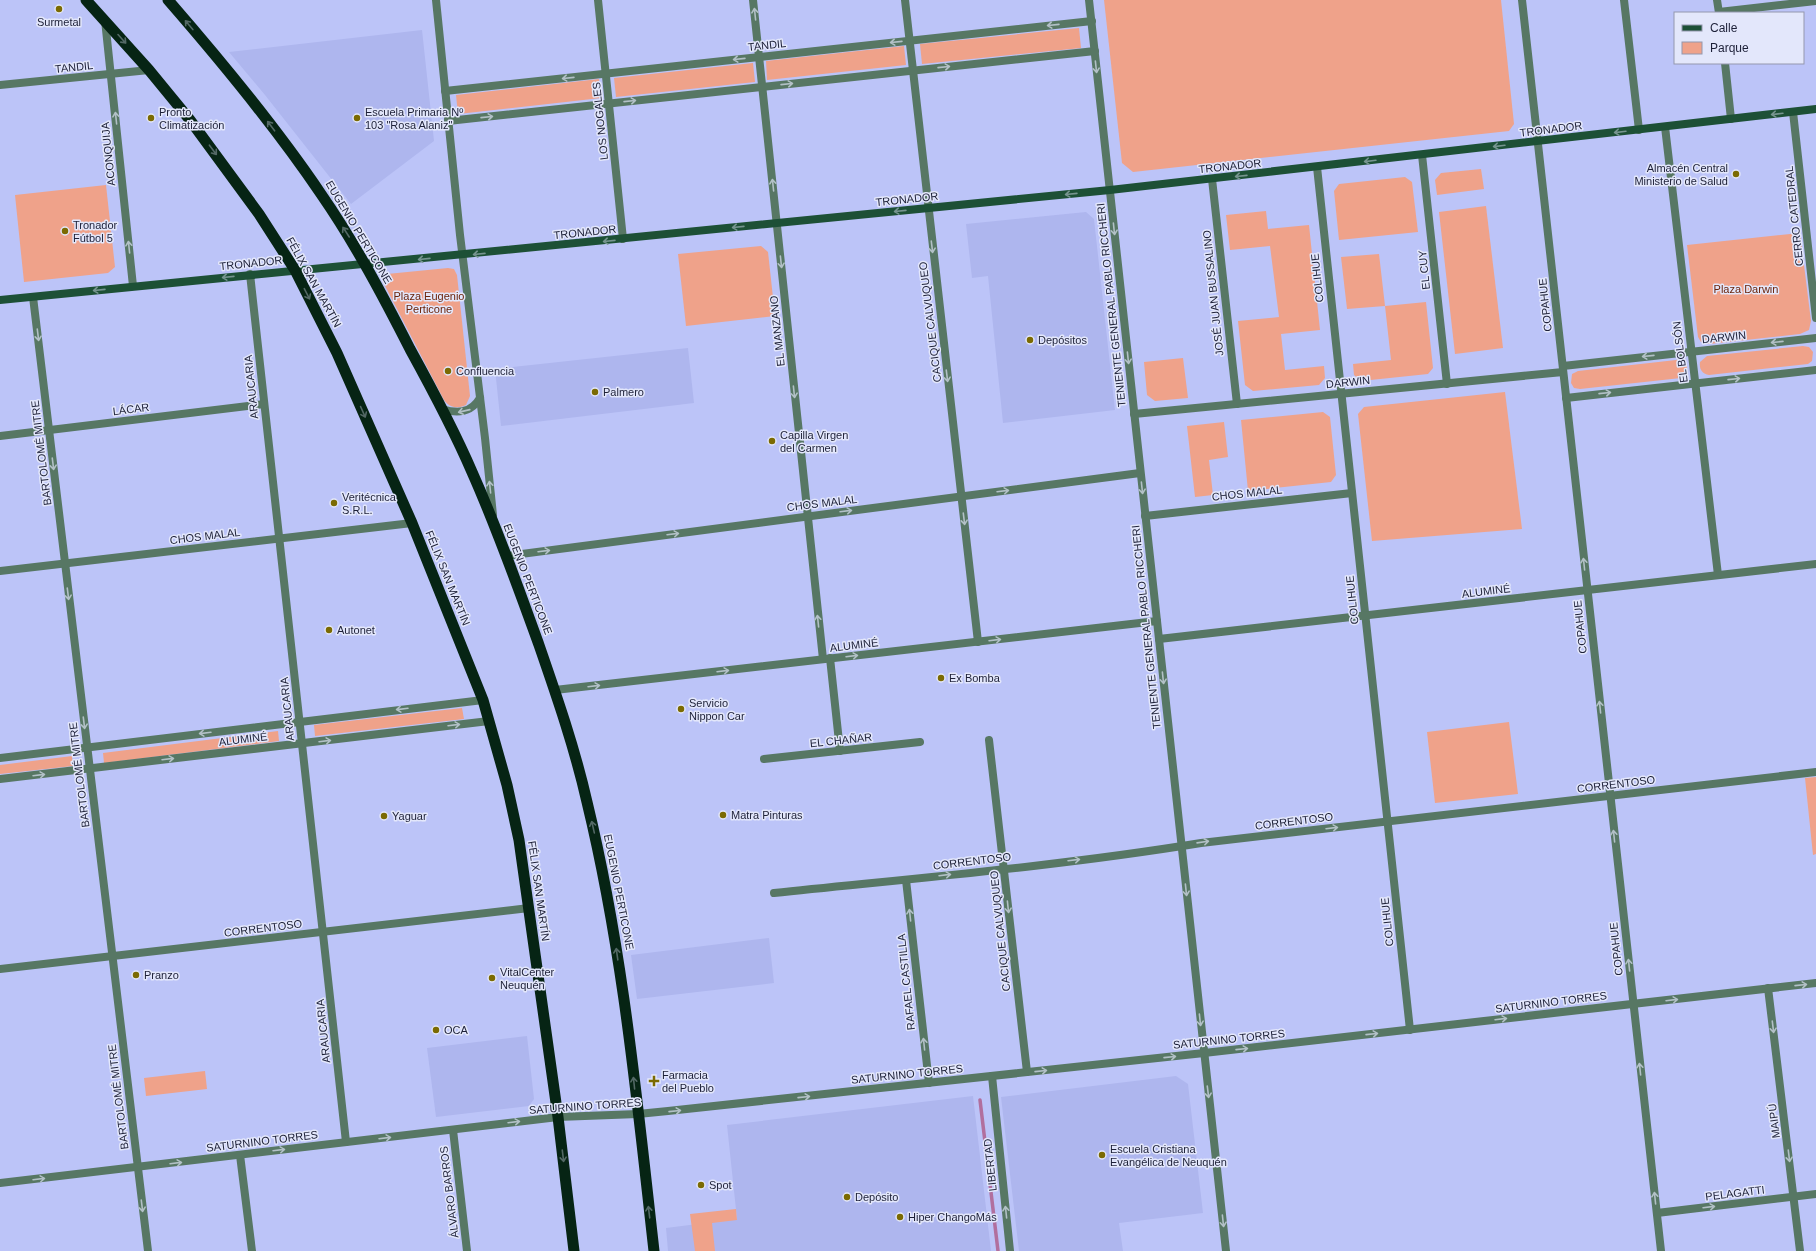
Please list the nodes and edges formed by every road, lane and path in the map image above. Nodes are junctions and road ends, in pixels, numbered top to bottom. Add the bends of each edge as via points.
1 (86, 0) edge
2 (168, 0) edge
3 (436, 0) edge
4 (598, 0) edge
5 (753, 0) edge
6 (905, 0) edge
7 (1089, 0) edge
8 (1522, 0) edge
9 (1624, 0) edge
10 (1718, 0) edge
11 (1816, 1) edge
12 (1719, 12) edge
13 (1727, 12) edge
14 (105, 20) junction
15 (1092, 21) junction
16 (910, 41) junction
17 (1095, 51) junction
18 (759, 57) junction
19 (1724, 64) edge
20 (149, 70) junction
21 (913, 71) junction
22 (111, 74) junction
23 (606, 74) junction
24 (0, 85) edge
25 (762, 87) junction
26 (445, 91) junction
27 (609, 104) junction
28 (1816, 109) edge
29 (1793, 112) junction
30 (1731, 119) junction
31 (448, 121) junction
32 (1665, 127) junction
33 (1639, 130) junction
34 (1538, 142) junction
35 (1422, 155) junction
36 (1316, 167) junction
37 (1212, 179) junction
38 (1110, 190) junction
39 (928, 208) junction
40 (777, 224) junction
41 (623, 239) junction
42 (462, 255) junction
43 (366, 265) junction
44 (295, 270) junction
45 (250, 274) junction
46 (133, 286) junction
47 (33, 297) junction
48 (0, 300) edge
49 (1816, 318) edge
50 (1816, 338) edge
51 (1691, 351) junction
52 (1563, 369) junction
53 (1816, 370) edge
54 (1695, 383) junction
55 (1447, 384) junction
56 (1341, 394) junction
57 (480, 398) junction
58 (1566, 398) junction
59 (264, 404) junction
60 (1237, 404) junction
61 (442, 409) junction
62 (1134, 414) junction
63 (49, 430) junction
64 (0, 436) edge
65 (1140, 473) junction
66 (1352, 492) junction
67 (961, 496) junction
68 (807, 516) junction
69 (1145, 516) junction
70 (412, 522) junction
71 (494, 526) junction
72 (279, 538) junction
73 (506, 556) junction
74 (65, 563) junction
75 (1816, 564) edge
76 (0, 571) edge
77 (1718, 575) junction
78 (1587, 590) junction
79 (1365, 616) junction
80 (1157, 621) junction
81 (1159, 639) junction
82 (978, 642) junction
83 (827, 659) junction
84 (555, 690) junction
85 (483, 700) junction
86 (490, 721) junction
87 (300, 722) junction
88 (990, 740) dead end
89 (920, 742) dead end
90 (302, 744) junction
91 (87, 747) junction
92 (840, 751) junction
93 (0, 758) edge
94 (764, 759) dead end
95 (90, 769) junction
96 (1816, 772) edge
97 (0, 779) edge
98 (1610, 796) junction
99 (1388, 821) junction
100 (1181, 846) junction
101 (1004, 868) junction
102 (906, 880) junction
103 (774, 893) dead end
104 (528, 908) junction
105 (323, 932) junction
106 (112, 956) junction
107 (0, 969) edge
108 (1816, 983) edge
109 (1768, 988) junction
110 (1633, 1004) junction
111 (1410, 1030) junction
112 (1204, 1053) junction
113 (1027, 1072) junction
114 (992, 1076) junction
115 (929, 1083) junction
116 (638, 1114) junction
117 (558, 1117) junction
118 (453, 1130) junction
119 (346, 1142) junction
120 (240, 1155) junction
121 (138, 1167) junction
122 (0, 1184) edge
123 (1816, 1194) edge
124 (1794, 1197) junction
125 (1657, 1213) junction
126 (148, 1251) edge
127 (252, 1251) edge
128 (467, 1251) edge
129 (574, 1251) edge
130 (654, 1251) edge
131 (1010, 1251) edge
132 (1226, 1251) edge
133 (1661, 1251) edge
134 (1800, 1251) edge

1 - 14 highway, FÉLIX SAN MARTÍN
43 -> 2 highway, EUGENIO PERTICONE via 296,159 231,75
3 - 26 street
4 - 23 street, LOS NOGALES
18 -> 5 street, EL MANZANO
6 - 16 street, CACIQUE CALVUQUEO
7 - 15 street, TENIENTE GENERAL PABLO RICCHERI
8 - 34 street, COPAHUE
9 - 33 street
10 - 12 street
11 - 13 street
14 -> 20 highway, FÉLIX SAN MARTÍN
14 - 22 street, ACONQUIJA
15 -> 16 street, TANDIL
15 - 17 street, TENIENTE GENERAL PABLO RICCHERI
16 -> 18 street, TANDIL
16 - 21 street, CACIQUE CALVUQUEO
21 -> 17 street
17 -> 38 street, TENIENTE GENERAL PABLO RICCHERI
18 -> 23 street, TANDIL
18 - 25 street, EL MANZANO
19 - 30 street
20 - 22 street, TANDIL
20 -> 44 highway, FÉLIX SAN MARTÍN via 233,176
25 -> 21 street
21 - 39 street, CACIQUE CALVUQUEO
22 - 24 street, TANDIL
46 -> 22 street, ACONQUIJA
23 -> 26 street, TANDIL
23 - 27 street, LOS NOGALES
27 -> 25 street
40 -> 25 street, EL MANZANO
26 - 31 street
31 -> 27 street
27 - 41 street, LOS NOGALES
28 - 29 main road, TRONADOR
29 -> 30 main road, TRONADOR
29 - 49 street, CERRO CATEDRAL
30 - 32 main road, TRONADOR
31 - 42 street
32 - 33 main road, TRONADOR
32 - 51 street, EL BOLSÓN
33 -> 34 main road, TRONADOR
34 -> 35 main road, TRONADOR
34 - 52 street, COPAHUE
35 -> 36 main road, TRONADOR
35 - 55 street, EL CUY
36 -> 37 main road, TRONADOR
36 - 56 street, COLIHUE
37 - 38 main road, TRONADOR
37 - 60 street, JOSÉ JUAN BUSSALINO
38 -> 39 main road, TRONADOR
38 -> 62 street, TENIENTE GENERAL PABLO RICCHERI
39 -> 40 main road, TRONADOR
39 -> 67 street, CACIQUE CALVUQUEO
40 -> 41 main road, TRONADOR
40 -> 68 street, EL MANZANO
41 -> 42 main road, TRONADOR
42 -> 43 main road, TRONADOR
42 - 57 street
43 - 44 main road, TRONADOR
43 - 61 highway, EUGENIO PERTICONE
44 - 45 main road, TRONADOR
44 -> 70 highway, FÉLIX SAN MARTÍN via 337,353
45 -> 46 main road, TRONADOR
45 - 59 street, ARAUCARIA
46 -> 47 main road, TRONADOR
47 - 48 main road, TRONADOR
47 -> 63 street, BARTOLOMÉ MITRE
50 -> 51 street, DARWIN
51 -> 52 street, DARWIN
51 - 54 street, EL BOLSÓN
52 - 55 street, DARWIN
52 - 58 street, COPAHUE
54 -> 53 street
58 -> 54 street
54 - 77 street, EL BOLSÓN
55 - 56 street, DARWIN
56 - 60 street, DARWIN
56 - 66 street, COLIHUE
57 -> 61 street via 474,408 465,412
71 -> 57 street
78 -> 58 street, COPAHUE
59 - 63 street, LÁCAR
59 - 72 street, ARAUCARIA
60 - 62 street, DARWIN
61 - 71 highway, EUGENIO PERTICONE
62 - 65 street, TENIENTE GENERAL PABLO RICCHERI
63 - 64 street, LÁCAR
63 -> 74 street, BARTOLOMÉ MITRE
67 -> 65 street, CHOS MALAL
65 -> 69 street, TENIENTE GENERAL PABLO RICCHERI
66 - 69 street, CHOS MALAL
66 - 79 street, COLIHUE
68 -> 67 street, CHOS MALAL
67 -> 82 street, CACIQUE CALVUQUEO
73 -> 68 street, CHOS MALAL
83 -> 68 street, EL MANZANO
69 - 80 street, TENIENTE GENERAL PABLO RICCHERI
70 - 72 street, CHOS MALAL
70 - 85 highway, FÉLIX SAN MARTÍN
71 - 73 highway, EUGENIO PERTICONE
72 - 74 street, CHOS MALAL
72 - 87 street, ARAUCARIA
73 - 84 highway, EUGENIO PERTICONE
74 - 76 street, CHOS MALAL
74 -> 91 street, BARTOLOMÉ MITRE
75 - 77 street, ALUMINÉ
77 - 78 street, ALUMINÉ
78 - 79 street, ALUMINÉ
98 -> 78 street, COPAHUE
79 - 81 street, ALUMINÉ
79 - 99 street, COLIHUE
80 - 81 street, TENIENTE GENERAL PABLO RICCHERI
82 -> 80 street, ALUMINÉ
81 -> 100 street, TENIENTE GENERAL PABLO RICCHERI
83 -> 82 street, ALUMINÉ
84 -> 83 street, ALUMINÉ
83 - 92 street, EL MANZANO
116 -> 84 highway, EUGENIO PERTICONE via 607,892 587,800
85 - 86 highway, FÉLIX SAN MARTÍN
85 -> 87 street, ALUMINÉ
90 -> 86 street, ALUMINÉ
86 - 104 highway, FÉLIX SAN MARTÍN via 513,813
87 - 90 street, ARAUCARIA
87 -> 91 street, ALUMINÉ
88 - 101 street, CACIQUE CALVUQUEO
89 - 92 street, EL CHAÑAR
95 -> 90 street, ALUMINÉ
90 - 105 street, ARAUCARIA
91 - 93 street, ALUMINÉ
91 - 95 street, BARTOLOMÉ MITRE
92 - 94 street, EL CHAÑAR
97 -> 95 street, ALUMINÉ
95 - 106 street, BARTOLOMÉ MITRE
96 - 98 street, CORRENTOSO
98 - 99 street, CORRENTOSO
110 -> 98 street, COPAHUE
100 -> 99 street, CORRENTOSO
99 - 111 street, COLIHUE
101 -> 100 street, CORRENTOSO
100 -> 112 street, TENIENTE GENERAL PABLO RICCHERI
102 -> 101 street, CORRENTOSO
101 -> 113 street, CACIQUE CALVUQUEO
102 - 103 street, CORRENTOSO
115 -> 102 street, RAFAEL CASTILLA
104 - 105 street, CORRENTOSO
104 - 117 highway, FÉLIX SAN MARTÍN
105 - 106 street, CORRENTOSO
105 - 119 street, ARAUCARIA
106 - 107 street, CORRENTOSO
106 - 121 street, BARTOLOMÉ MITRE
109 -> 108 street, SATURNINO TORRES
110 -> 109 street, SATURNINO TORRES
109 -> 124 street, MAIPÚ
111 -> 110 street, SATURNINO TORRES
125 -> 110 street, COPAHUE
112 -> 111 street, SATURNINO TORRES
113 -> 112 street, SATURNINO TORRES
112 -> 132 street, TENIENTE GENERAL PABLO RICCHERI
113 - 114 street, SATURNINO TORRES
114 - 115 street, SATURNINO TORRES
131 -> 114 street, LIBERTAD
116 -> 115 street, SATURNINO TORRES
116 - 117 street, SATURNINO TORRES
130 -> 116 highway, EUGENIO PERTICONE
118 -> 117 street, SATURNINO TORRES
117 -> 129 highway, FÉLIX SAN MARTÍN
119 -> 118 street, SATURNINO TORRES
118 - 128 street, ÁLVARO BARROS
120 -> 119 street, SATURNINO TORRES
121 -> 120 street, SATURNINO TORRES
120 - 127 street
122 -> 121 street, SATURNINO TORRES
121 -> 126 street, BARTOLOMÉ MITRE
123 - 124 street, PELAGATTI
125 -> 124 street, PELAGATTI
124 - 134 street, MAIPÚ
125 - 133 street, COPAHUE

